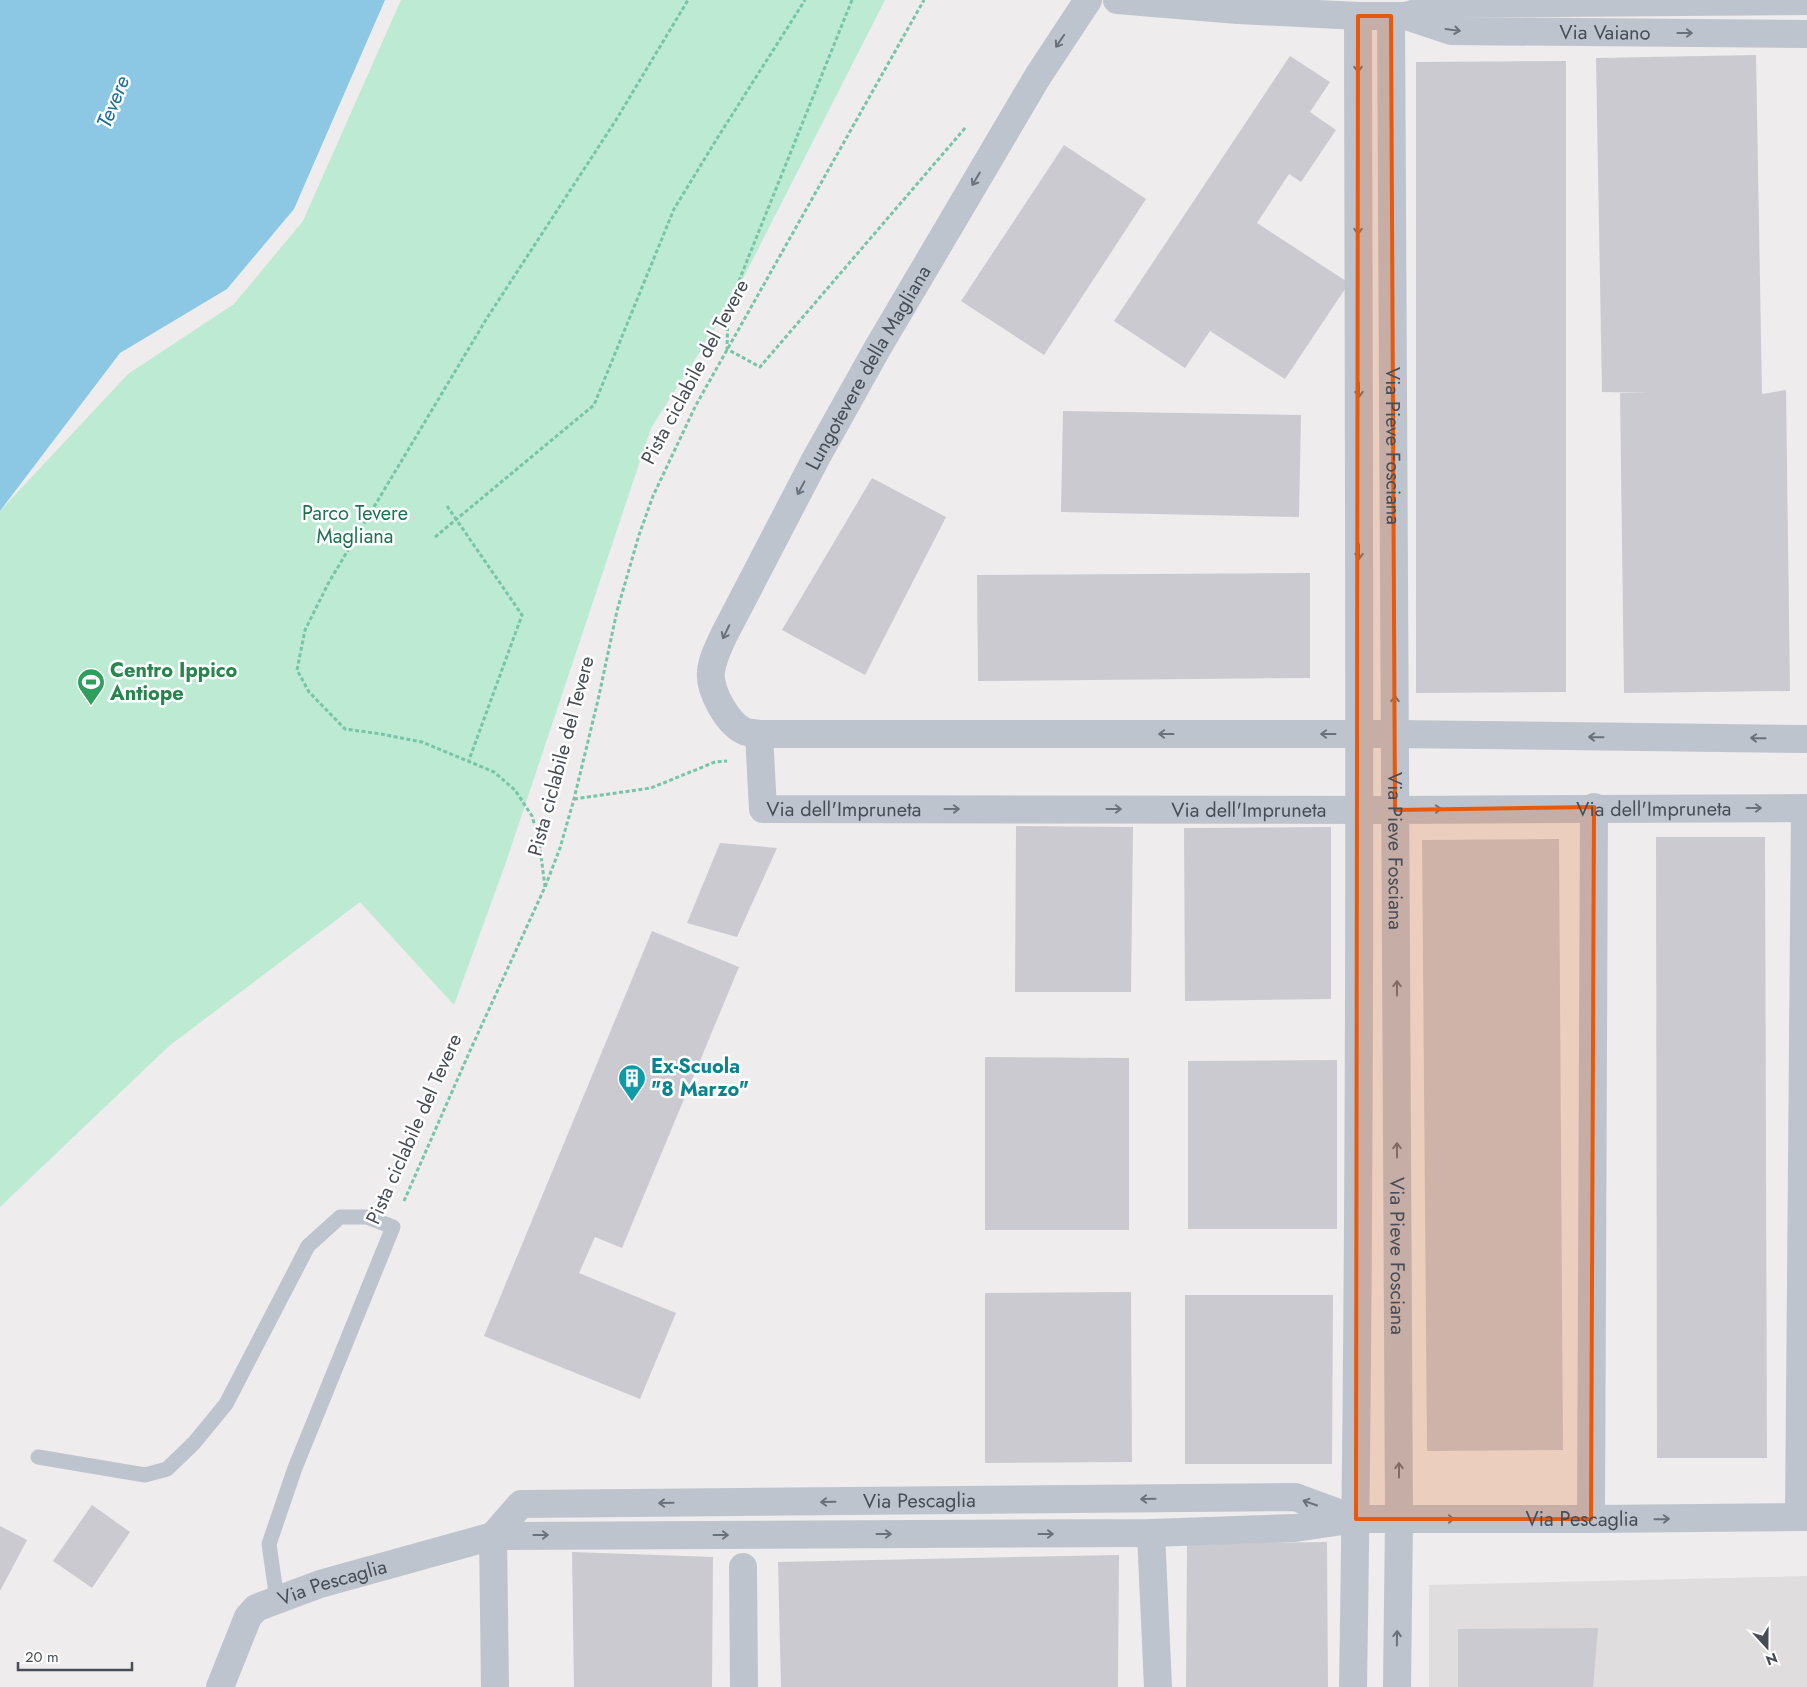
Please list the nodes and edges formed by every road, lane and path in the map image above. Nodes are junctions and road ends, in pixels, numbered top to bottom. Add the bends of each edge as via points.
1 (688, 0) edge
2 (805, 0) edge
3 (852, 0) edge
4 (924, 0) edge
5 (1088, 0) edge
6 (1117, 0) edge
7 (1807, 1) edge
8 (1181, 2) edge
9 (1240, 5) edge
10 (1359, 8) edge
11 (1396, 10) edge
12 (1807, 34) edge
13 (968, 125) dead end
14 (727, 349) junction
15 (447, 506) dead end
16 (457, 520) junction
17 (435, 537) dead end
18 (759, 734) junction
19 (1360, 734) junction
20 (1395, 734) junction
21 (1807, 739) edge
22 (469, 760) junction
23 (715, 762) dead end
24 (574, 799) junction
25 (1594, 808) junction
26 (1806, 808) edge
27 (1359, 809) junction
28 (1395, 810) junction
29 (545, 887) junction
30 (393, 1227) junction
31 (38, 1457) dead end
32 (1803, 1517) edge
33 (1356, 1519) junction
34 (1399, 1519) junction
35 (1591, 1519) junction
36 (1151, 1533) junction
37 (493, 1536) junction
38 (743, 1567) dead end
39 (277, 1600) junction
40 (220, 1687) edge
41 (495, 1687) edge
42 (744, 1687) edge
43 (1158, 1687) edge
44 (1353, 1687) edge
45 (1397, 1687) edge

1 - 22 path via 616,120 487,318 329,582 305,630 297,670 309,692 345,729 422,742
2 - 16 path via 674,209 594,405
3 - 14 path via 728,308
4 - 14 path, Pista ciclabile del Tevere
5 -> 18 street, Lungotevere della Magliana via 1038,76 877,349 724,635 710,673 718,703 744,731
6 - 8 street, Via Vaiano
7 - 11 street, Via Vaiano via 1446,4
8 - 9 street, Via Vaiano
9 - 10 street, Via Vaiano
10 - 11 street, Via Vaiano
10 -> 19 street, Via Pieve Fosciana
11 -> 12 street, Via Vaiano via 1451,31
20 -> 11 street, Via Pieve Fosciana via 1392,389
13 - 14 path via 760,367
14 - 24 path, Pista ciclabile del Tevere via 676,447 639,535 617,611
15 - 16 path
16 - 17 path
16 - 22 path via 522,615
19 -> 18 street
18 -> 27 street, Via dell'Impruneta via 763,808
19 - 20 street
19 - 27 street, Via Pieve Fosciana
21 -> 20 street
20 - 28 street, Via Pieve Fosciana
22 - 29 path via 494,772 515,790 532,816 539,840
23 - 24 path via 651,788
24 - 29 path, Pista ciclabile del Tevere
25 -> 26 street, Via dell'Impruneta
28 -> 25 street, Via dell'Impruneta
25 - 35 street
26 - 32 street
27 - 28 street, Via dell'Impruneta
27 - 33 street, Via Pieve Fosciana
34 -> 28 street, Via Pieve Fosciana
29 - 30 path, Pista ciclabile del Tevere via 468,1053
30 - 31 lane via 367,1217 340,1217 308,1246 226,1404 194,1443 167,1469 145,1475
30 - 39 lane, Pista ciclabile del Tevere via 295,1468 269,1544
35 -> 32 street, Via Pescaglia
33 - 34 street, Via Pescaglia
33 - 36 street, Via Pescaglia via 1295,1528
33 -> 37 street, Via Pescaglia via 1294,1497 521,1504
33 - 44 street, Via Pieve Fosciana
34 -> 35 street, Via Pescaglia
45 -> 34 street, Via Pieve Fosciana
37 -> 36 street, Via Pescaglia
36 - 43 street
37 - 39 street, Via Pescaglia via 320,1584
37 - 41 street
38 - 42 street
39 - 40 street, Via Pescaglia via 256,1608 248,1617

